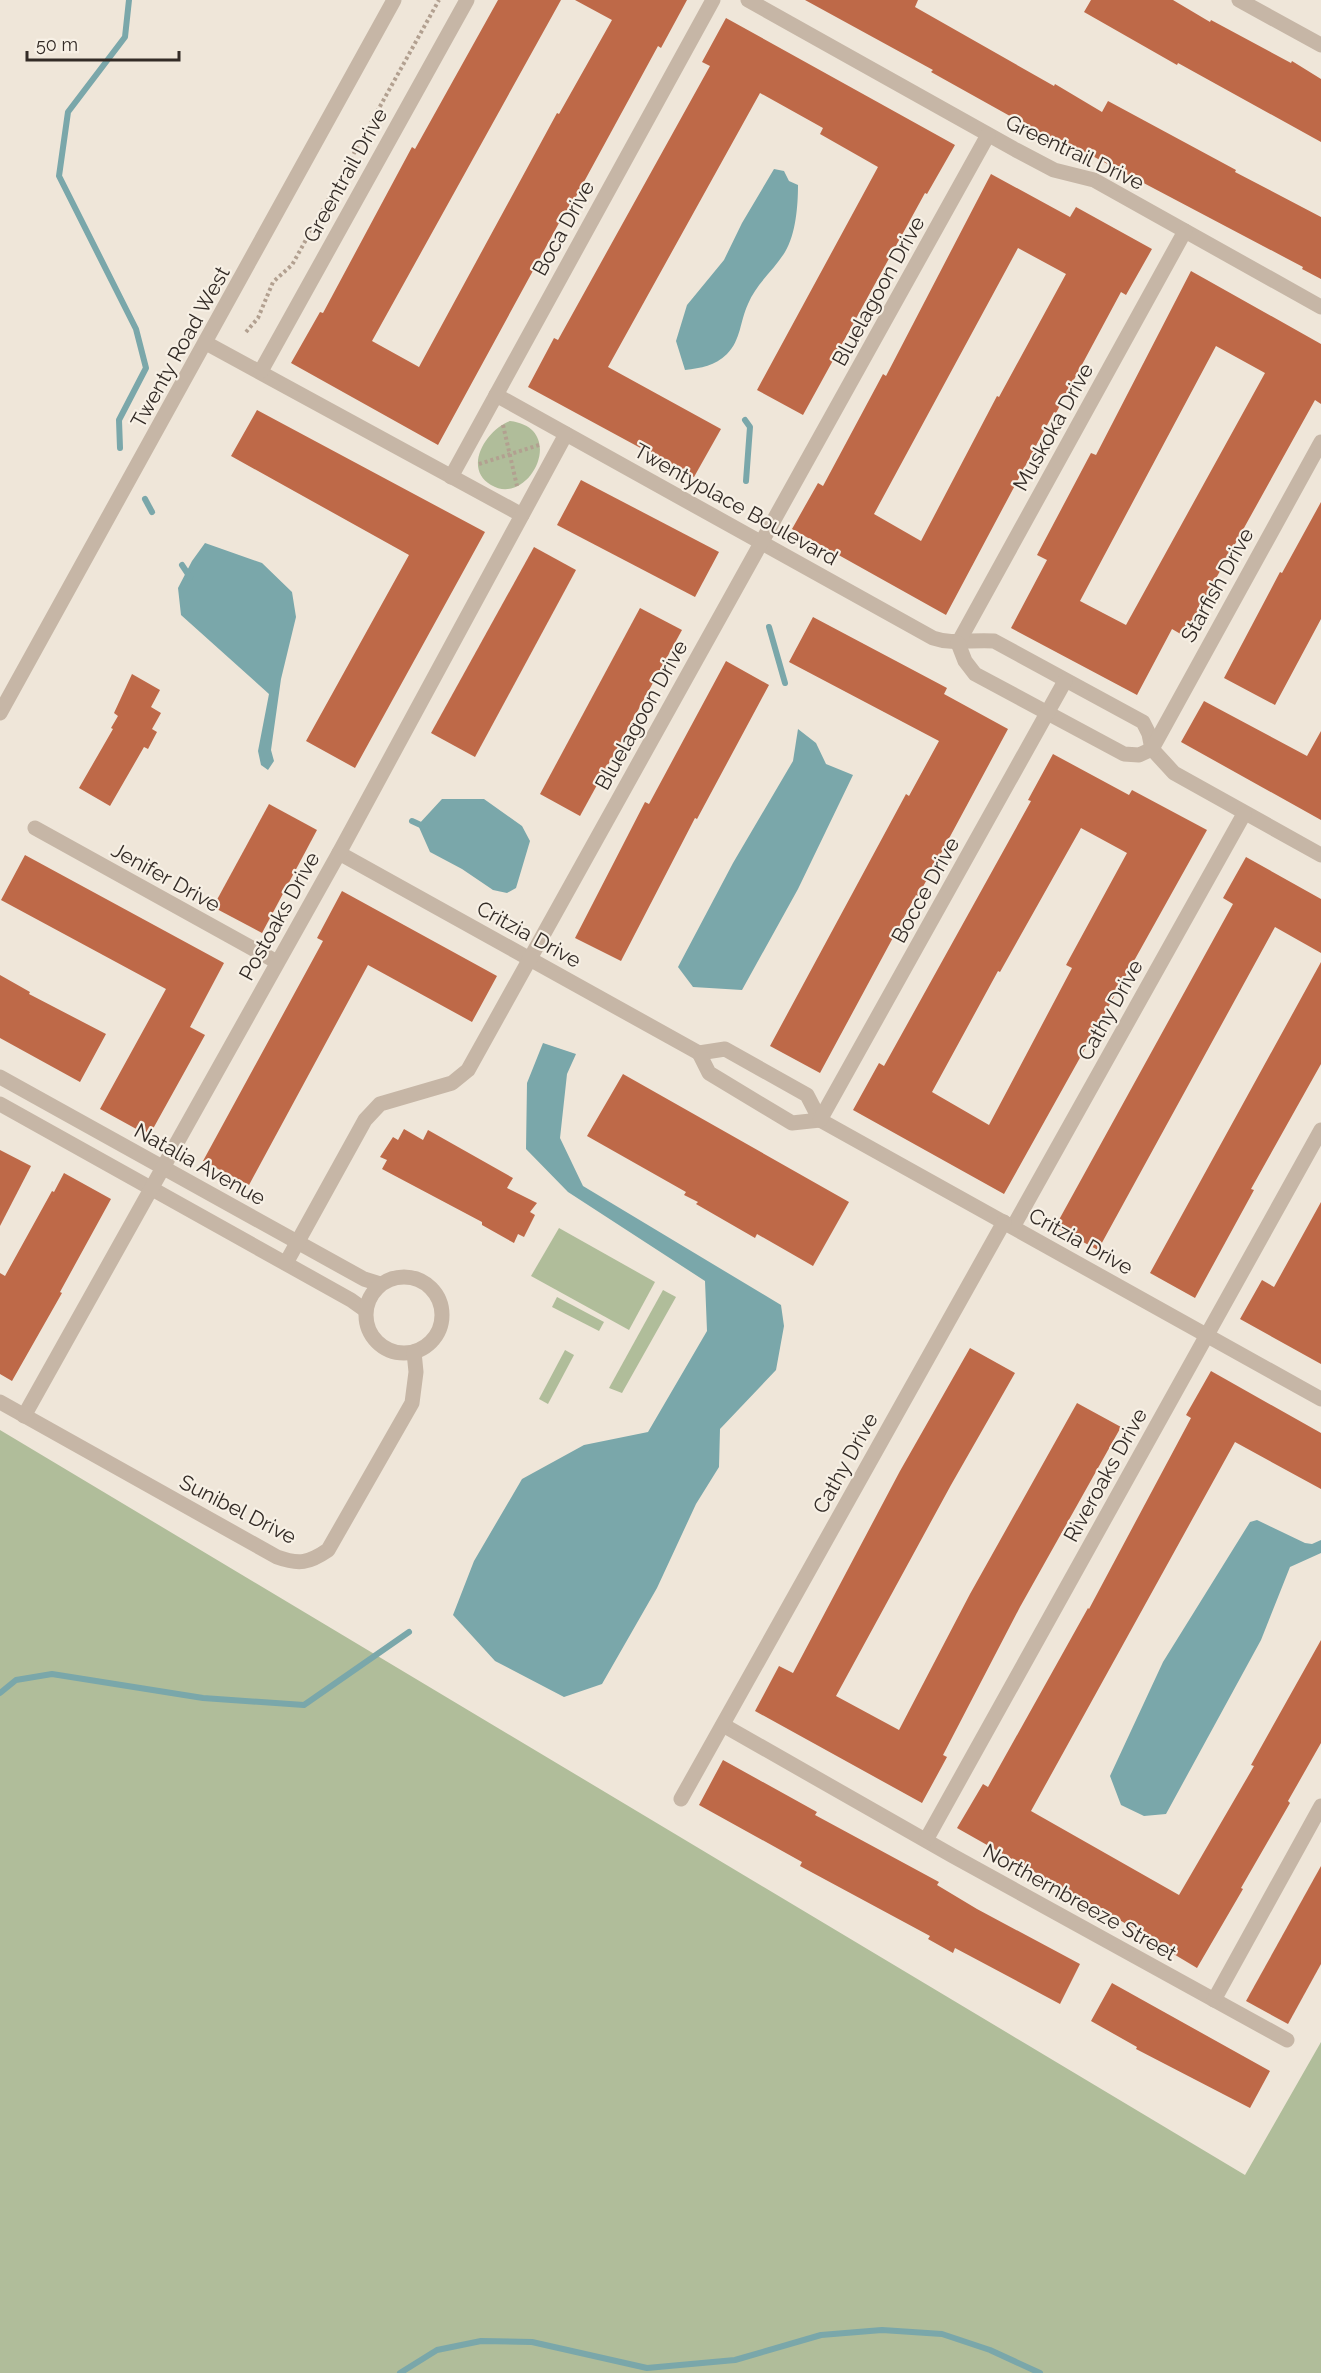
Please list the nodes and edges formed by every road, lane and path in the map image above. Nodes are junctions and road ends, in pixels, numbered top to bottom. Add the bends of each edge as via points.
1 (394, 0) edge
2 (439, 0) edge
3 (467, 0) edge
4 (713, 0) edge
5 (748, 0) edge
6 (1239, 0) edge
7 (1321, 45) edge
8 (988, 135) junction
9 (1185, 231) junction
10 (1321, 307) edge
11 (246, 332) dead end
12 (206, 343) junction
13 (261, 371) junction
14 (496, 395) junction
15 (503, 425) dead end
16 (566, 434) junction
17 (1321, 442) edge
18 (539, 445) dead end
19 (510, 454) junction
20 (479, 464) dead end
21 (451, 477) junction
22 (517, 486) dead end
23 (522, 515) junction
24 (761, 542) junction
25 (958, 643) junction
26 (1065, 681) junction
27 (0, 713) edge
28 (1048, 713) junction
29 (1152, 749) junction
30 (1244, 814) junction
31 (35, 828) dead end
32 (339, 853) junction
33 (1321, 855) edge
34 (530, 958) junction
35 (277, 962) junction
36 (699, 1053) junction
37 (0, 1077) edge
38 (0, 1104) edge
39 (820, 1120) junction
40 (1321, 1130) edge
41 (164, 1167) junction
42 (151, 1188) junction
43 (1009, 1224) junction
44 (298, 1243) junction
45 (286, 1263) junction
46 (380, 1284) junction
47 (365, 1310) junction
48 (1206, 1336) junction
49 (414, 1352) junction
50 (1321, 1399) edge
51 (0, 1402) edge
52 (24, 1416) junction
53 (723, 1725) junction
54 (681, 1799) dead end
55 (1321, 1806) edge
56 (926, 1840) junction
57 (1214, 2000) junction
58 (1287, 2040) dead end

1 - 12 street, Twenty Road West
2 - 11 path via 292,265 273,282 258,318
3 - 13 street, Greentrail Drive
4 - 14 street, Boca Drive
5 - 8 street, Greentrail Drive
6 - 7 street
8 - 9 street, Greentrail Drive via 1054,170 1094,180
8 - 24 street, Bluelagoon Drive
9 - 10 street, Greentrail Drive
9 - 25 street, Muskoka Drive
12 - 13 street
12 - 27 street, Twenty Road West
13 - 21 street
14 - 16 street, Twentyplace Boulevard
14 - 21 street, Boca Drive
15 - 19 path
16 - 23 street, Postoaks Drive
16 - 24 street, Twentyplace Boulevard
17 - 29 street, Starfish Drive
18 - 19 path
19 - 20 path
19 - 22 path
21 - 23 street
23 - 32 street, Postoaks Drive
24 - 25 street, Twentyplace Boulevard via 933,638
24 - 34 street, Bluelagoon Drive
25 - 26 street, Twentyplace Boulevard via 994,641
25 - 28 street via 975,674
26 - 28 street, Bocce Drive
26 - 29 street, Twentyplace Boulevard via 1143,722
28 - 29 street via 1124,754 1138,755
28 - 39 street, Bocce Drive
29 - 30 street, Twentyplace Boulevard via 1174,773
30 - 33 street, Twentyplace Boulevard
30 - 43 street, Cathy Drive
31 - 35 street, Jenifer Drive
32 - 34 street, Critzia Drive
32 - 35 street, Postoaks Drive
34 - 36 street, Critzia Drive
34 - 44 street, Bluelagoon Drive via 461,1078 380,1104 372,1111
35 - 41 street, Postoaks Drive
36 - 39 street, Critzia Drive via 709,1074 792,1123
36 - 39 street via 725,1049 807,1095
37 - 41 street, Natalia Avenue
38 - 42 street
39 - 43 street, Critzia Drive
40 - 48 street, Riveroaks Drive
41 - 42 street, Postoaks Drive
41 - 44 street, Natalia Avenue
42 - 45 street
42 - 52 street, Postoaks Drive
43 - 48 street, Critzia Drive
43 - 53 street, Cathy Drive
44 - 45 street, Bluelagoon Drive
44 - 46 street, Natalia Avenue
45 - 47 street
46 - 47 street
46 - 49 street via 403,1276 416,1278 435,1292 442,1315 440,1327 426,1347
47 - 49 street via 370,1335 379,1344 402,1354
48 - 50 street, Critzia Drive
48 - 56 street, Riveroaks Drive
49 - 52 street, Sunibel Drive via 412,1403 328,1550 314,1560 277,1557
51 - 52 street, Sunibel Drive
53 - 54 street, Cathy Drive
53 - 56 street
55 - 57 street
56 - 57 street, Northernbreeze Street
57 - 58 street, Northernbreeze Street

